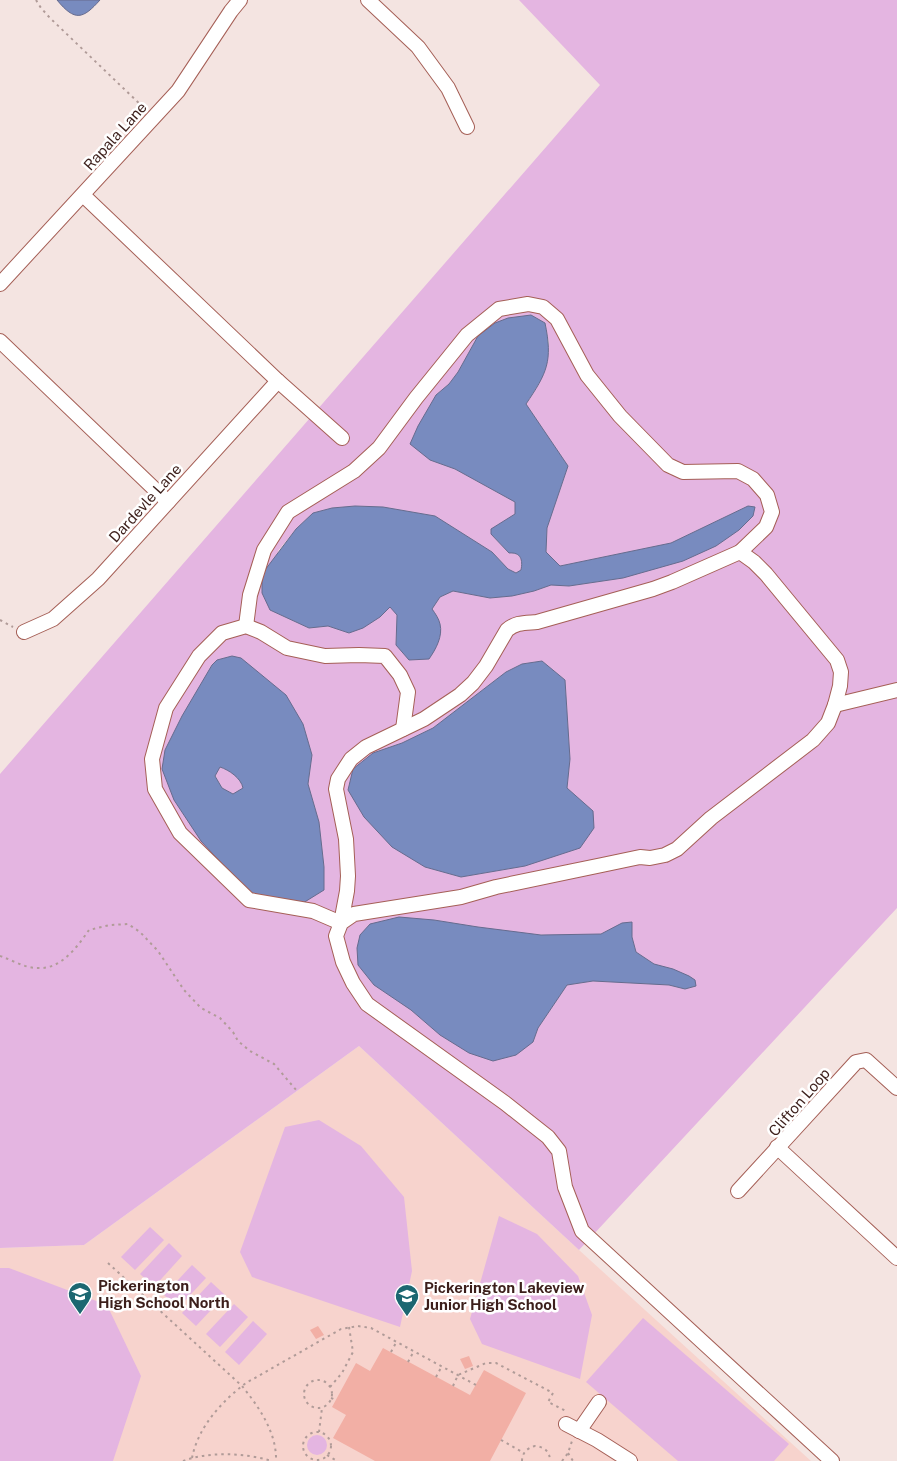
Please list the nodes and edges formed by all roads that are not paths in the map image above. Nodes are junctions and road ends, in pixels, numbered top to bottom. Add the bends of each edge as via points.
1 (240, 0) edge
2 (368, 0) edge
3 (467, 127) dead end
4 (82, 196) junction
5 (0, 284) edge
6 (0, 340) edge
7 (278, 381) junction
8 (342, 438) dead end
9 (168, 502) junction
10 (740, 552) junction
11 (246, 626) junction
12 (24, 632) dead end
13 (897, 690) edge
14 (835, 705) junction
15 (403, 729) junction
16 (341, 923) junction
17 (897, 1088) edge
18 (778, 1147) junction
19 (738, 1191) dead end
20 (897, 1258) edge
21 (599, 1402) dead end
22 (566, 1424) road end
23 (579, 1431) junction
24 (630, 1461) edge
25 (832, 1461) edge

1 - 4 street, Rapala Lane via 178,91
2 - 3 street via 418,47 448,88
4 - 5 street, Rapala Lane
4 - 7 street
6 - 9 street
7 - 8 street
7 - 9 street, Dardevle Lane
9 - 12 street, Dardevle Lane via 98,579 53,619
10 - 11 street via 766,527 772,512 767,495 758,484 738,471 683,472 668,465 620,416 587,375 557,319 543,307 528,304 499,310 467,335 379,448 354,472 288,512 264,550 250,595
10 - 14 street via 766,574 837,660 841,672
10 - 15 street via 653,589 512,626 473,683 442,708
11 - 15 street via 287,648 325,656 385,656 400,674 408,692
11 - 16 street via 222,634 199,656 166,708 152,759 155,789 180,833 249,900 314,911
13 - 14 street
14 - 16 street via 828,723 813,740 711,818 678,850 461,897 354,914
15 - 16 street via 366,747 351,759 338,778 336,789 348,869
16 - 25 street via 336,936 343,962 367,1004 548,1137 559,1151 565,1187 582,1231
17 - 18 street, Clifton Loop via 866,1060 856,1062
18 - 19 street
18 - 20 street, Clifton Loop
21 - 23 street
22 - 23 street
23 - 24 street

